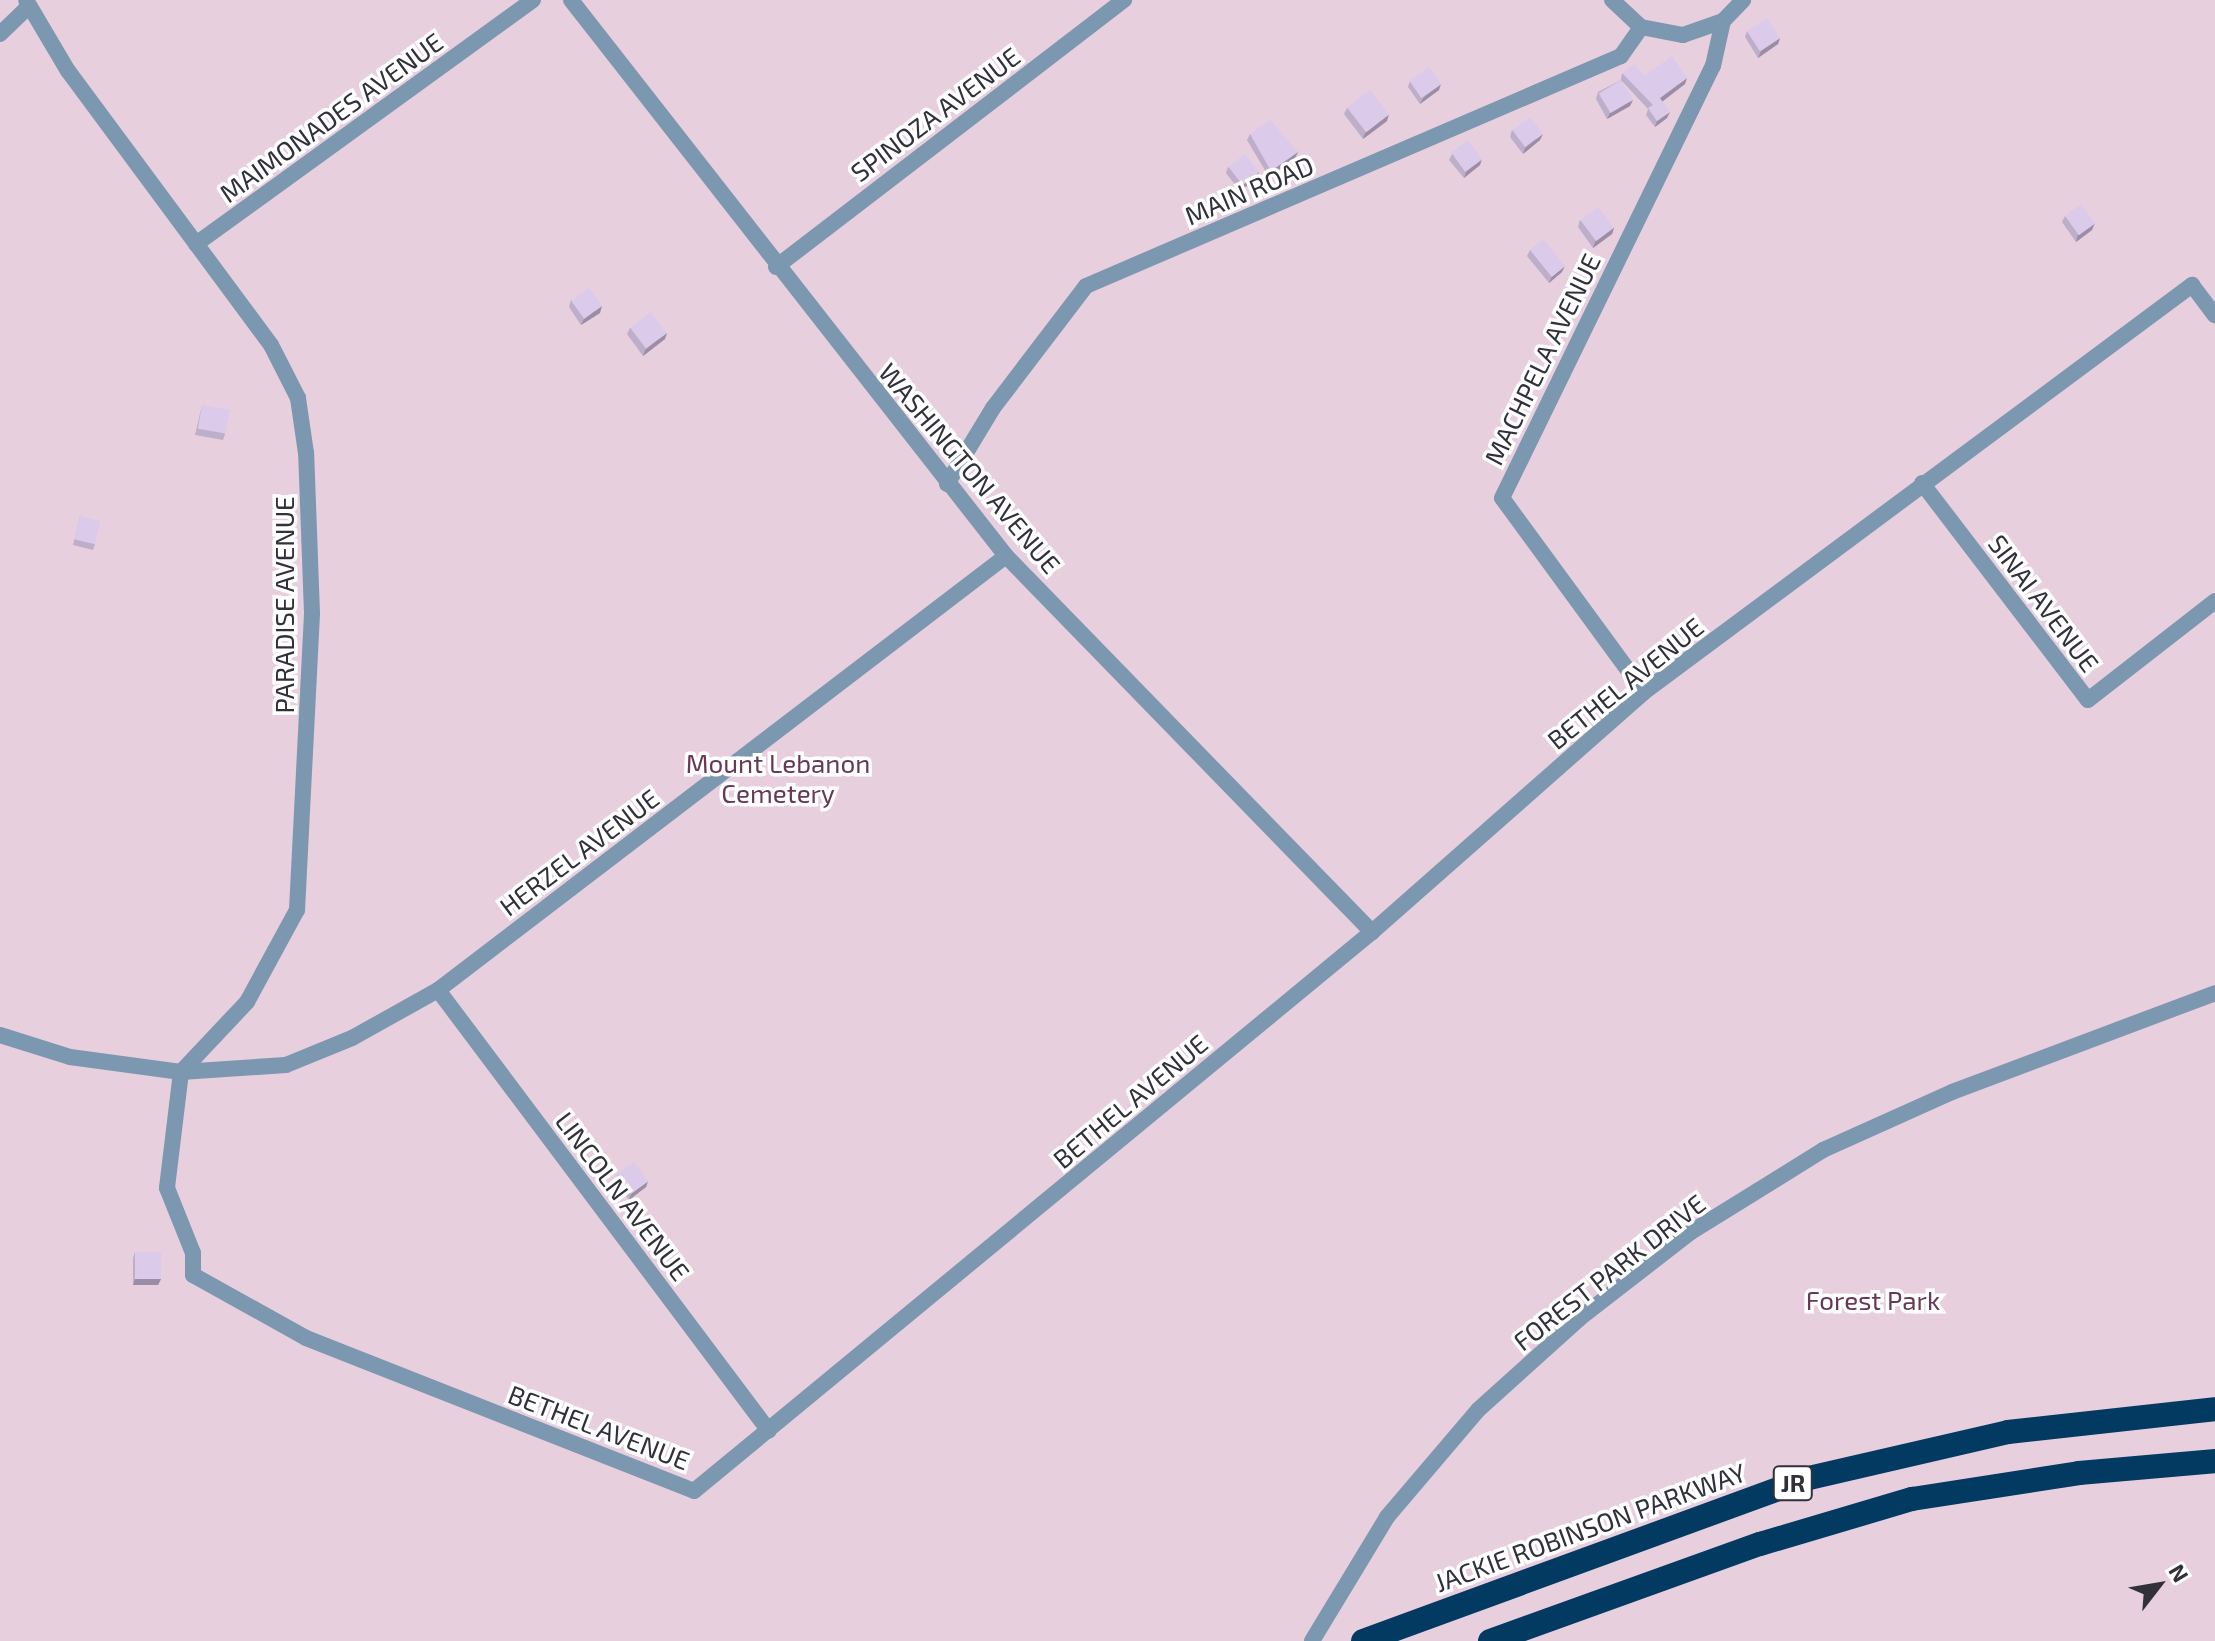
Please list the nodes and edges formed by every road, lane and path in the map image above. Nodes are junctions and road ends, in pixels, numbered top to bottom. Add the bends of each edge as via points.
1 (533, 0) edge
2 (571, 0) edge
3 (1124, 0) edge
4 (1612, 0) edge
5 (1743, 0) edge
6 (27, 4) edge
7 (1723, 21) junction
8 (1641, 27) junction
9 (0, 34) edge
10 (196, 244) junction
11 (776, 267) junction
12 (2215, 315) edge
13 (1922, 483) junction
14 (947, 484) junction
15 (1006, 556) junction
16 (2215, 601) edge
17 (1644, 692) junction
18 (1372, 932) junction
19 (438, 990) junction
20 (2215, 993) edge
21 (0, 1035) edge
22 (181, 1072) junction
23 (2212, 1409) edge
24 (769, 1431) junction
25 (2215, 1461) edge
26 (1312, 1641) edge
27 (1363, 1641) edge
28 (1490, 1641) edge

1 - 10 street, MAIMONADES AVENUE
2 - 11 street, WASHINGTON AVENUE
3 - 11 street, SPINOZA AVENUE
4 - 8 street
5 - 7 street
6 - 9 street
6 - 10 street, PARADISE AVENUE
7 - 8 street via 1683,35
7 - 17 street, MACHPELA AVENUE via 1713,66 1502,498
8 - 14 street, MAIN ROAD via 1621,56 1086,286 993,408
10 - 22 street, PARADISE AVENUE via 271,345 298,398 306,453 312,613 297,910 247,1002
11 - 14 street, WASHINGTON AVENUE
12 - 13 street, BETHEL AVENUE via 2192,285
13 - 16 street, SINAI AVENUE via 2088,700
13 - 17 street, BETHEL AVENUE
14 - 15 street, WASHINGTON AVENUE
15 - 18 street, WASHINGTON AVENUE
15 - 19 street, HERZEL AVENUE
17 - 18 street, BETHEL AVENUE
18 - 24 street, BETHEL AVENUE
19 - 22 street, HERZEL AVENUE via 352,1038 286,1065
19 - 24 street, LINCOLN AVENUE
20 - 26 street, FOREST PARK DRIVE via 1952,1092 1823,1150 1691,1232 1580,1318 1478,1410 1387,1517
21 - 22 street via 70,1057
22 - 24 street, BETHEL AVENUE via 167,1188 193,1253 193,1275 306,1338 694,1491
23 - 27 highway, JACKIE ROBINSON PARKWAY / JR via 2008,1432 1809,1478
25 - 28 highway, JR via 2079,1473 1884,1506 1760,1544

